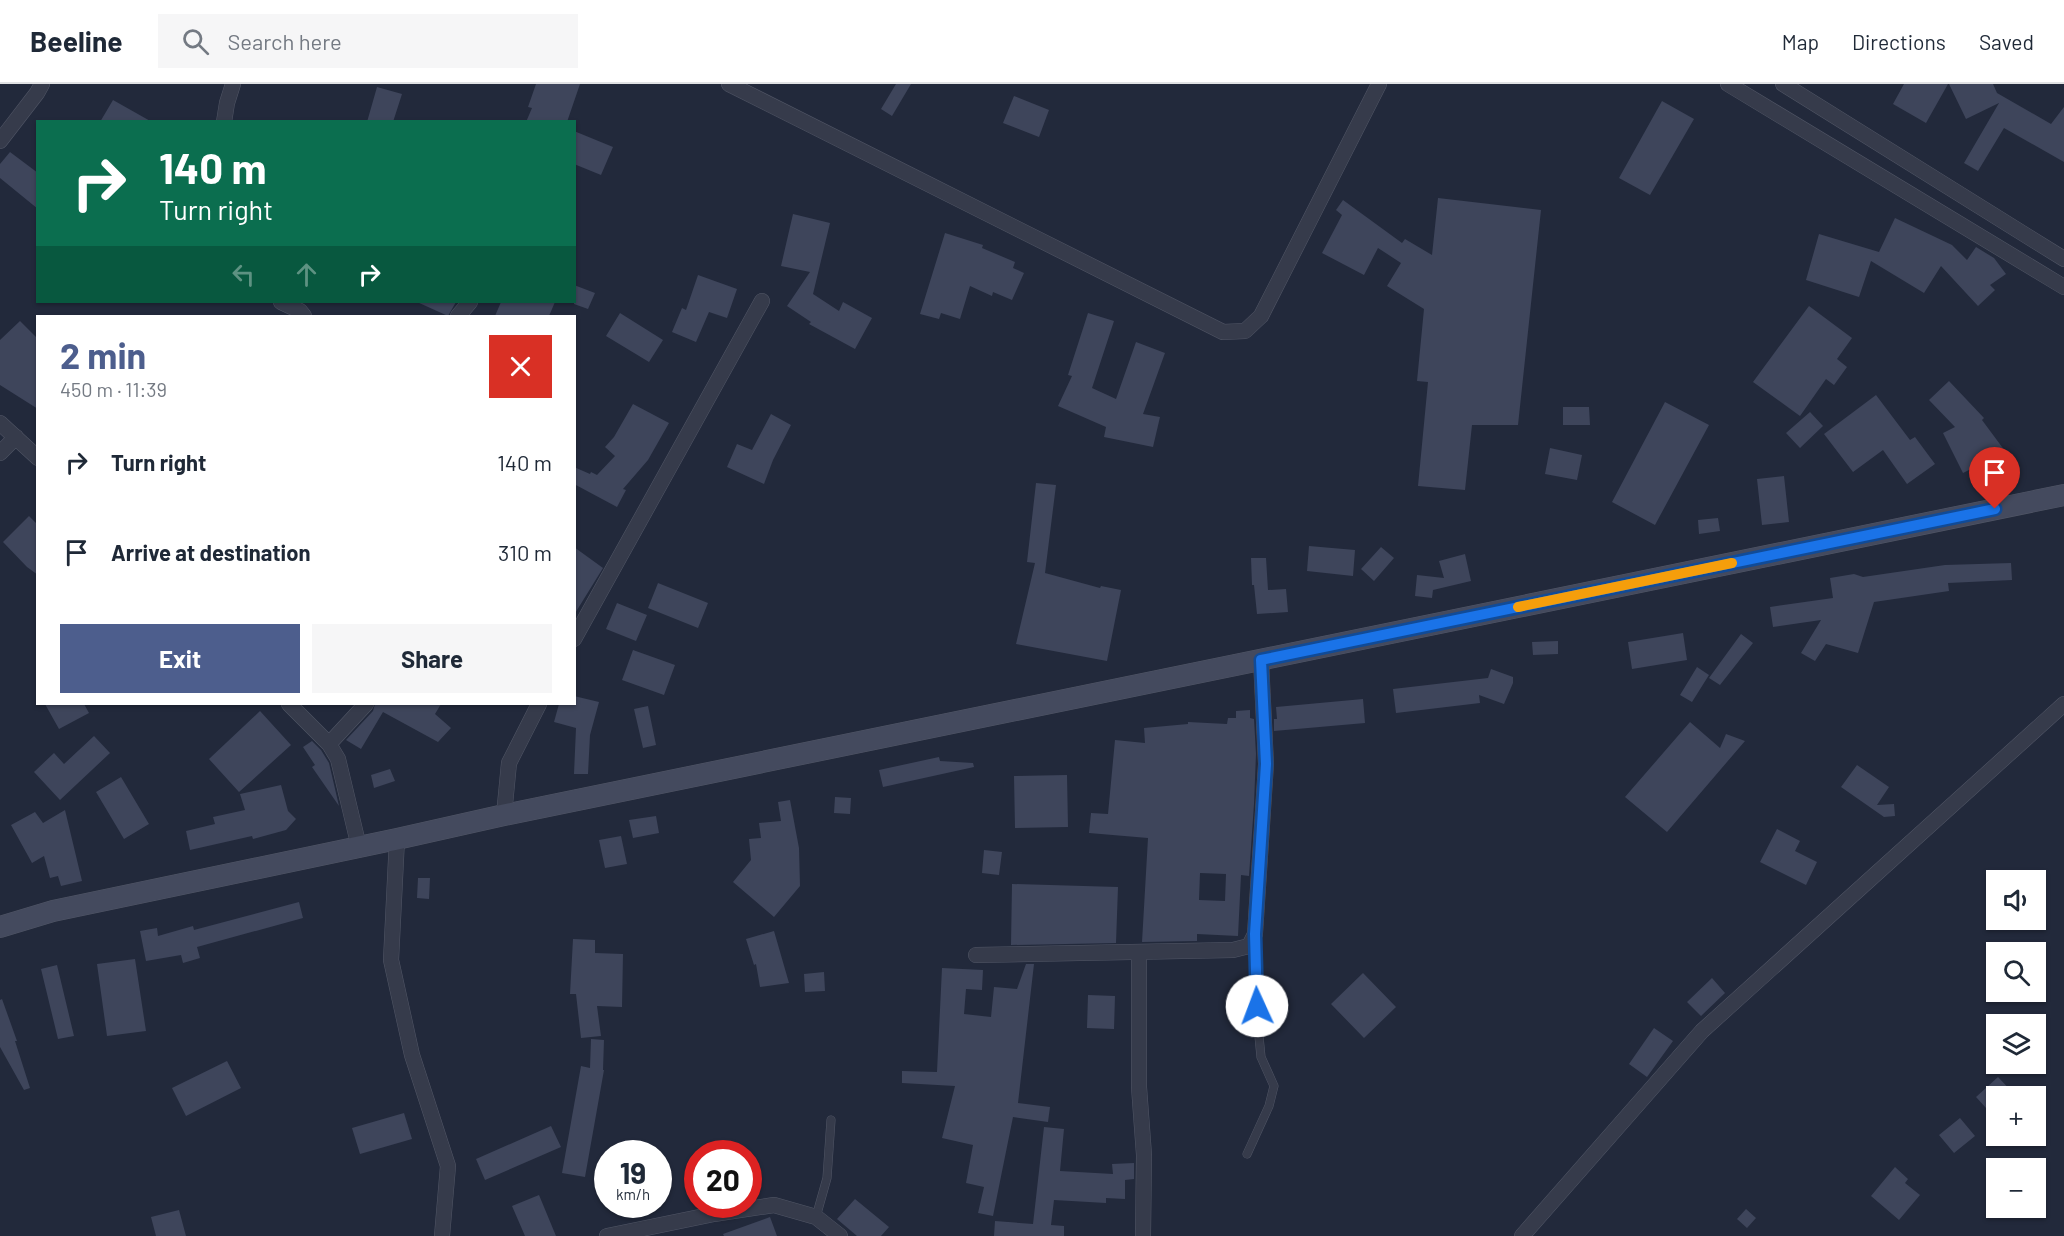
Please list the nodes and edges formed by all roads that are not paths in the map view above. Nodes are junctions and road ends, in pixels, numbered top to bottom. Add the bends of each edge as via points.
1 (42, 84) edge
2 (233, 84) edge
3 (729, 84) edge
4 (1379, 84) edge
5 (1728, 84) edge
6 (1783, 84) edge
7 (224, 120) edge
8 (0, 141) edge
9 (2064, 259) edge
10 (2064, 287) edge
11 (762, 301) dead end
12 (283, 303) edge
13 (469, 303) edge
14 (303, 315) edge
15 (459, 315) edge
16 (0, 423) edge
17 (16, 437) junction
18 (0, 453) edge
19 (36, 456) edge
20 (2064, 495) edge
21 (576, 635) edge
22 (1261, 660) junction
23 (2064, 704) edge
24 (290, 705) edge
25 (365, 705) edge
26 (538, 705) edge
27 (328, 744) junction
28 (504, 815) junction
29 (398, 839) junction
30 (359, 847) junction
31 (0, 927) edge
32 (1255, 934) junction
33 (1139, 952) junction
34 (976, 955) dead end
35 (831, 1120) dead end
36 (1247, 1154) dead end
37 (816, 1217) junction
38 (442, 1236) edge
39 (607, 1236) edge
40 (840, 1236) edge
41 (1143, 1236) edge
42 (1522, 1236) edge

1 - 8 street
2 - 7 street
3 - 4 street via 1222,332 1245,331 1261,316
5 - 10 street
6 - 9 street
11 - 21 street
12 - 14 street
13 - 15 street
16 - 17 street
17 - 18 street
17 - 19 street
20 - 22 main road
22 - 28 main road
22 - 32 street via 1266,764
23 - 42 street via 1702,1031
24 - 27 street
25 - 27 street
26 - 28 street via 509,763
27 - 30 street via 338,759
28 - 29 main road
29 - 30 main road
29 - 38 street via 391,960 412,1056 448,1166
30 - 31 main road via 54,911
32 - 33 street via 1249,946 1233,950
32 - 36 lane via 1261,1057 1274,1086
33 - 34 street
33 - 41 street
35 - 37 lane via 826,1178
37 - 39 street via 774,1205
37 - 40 street

